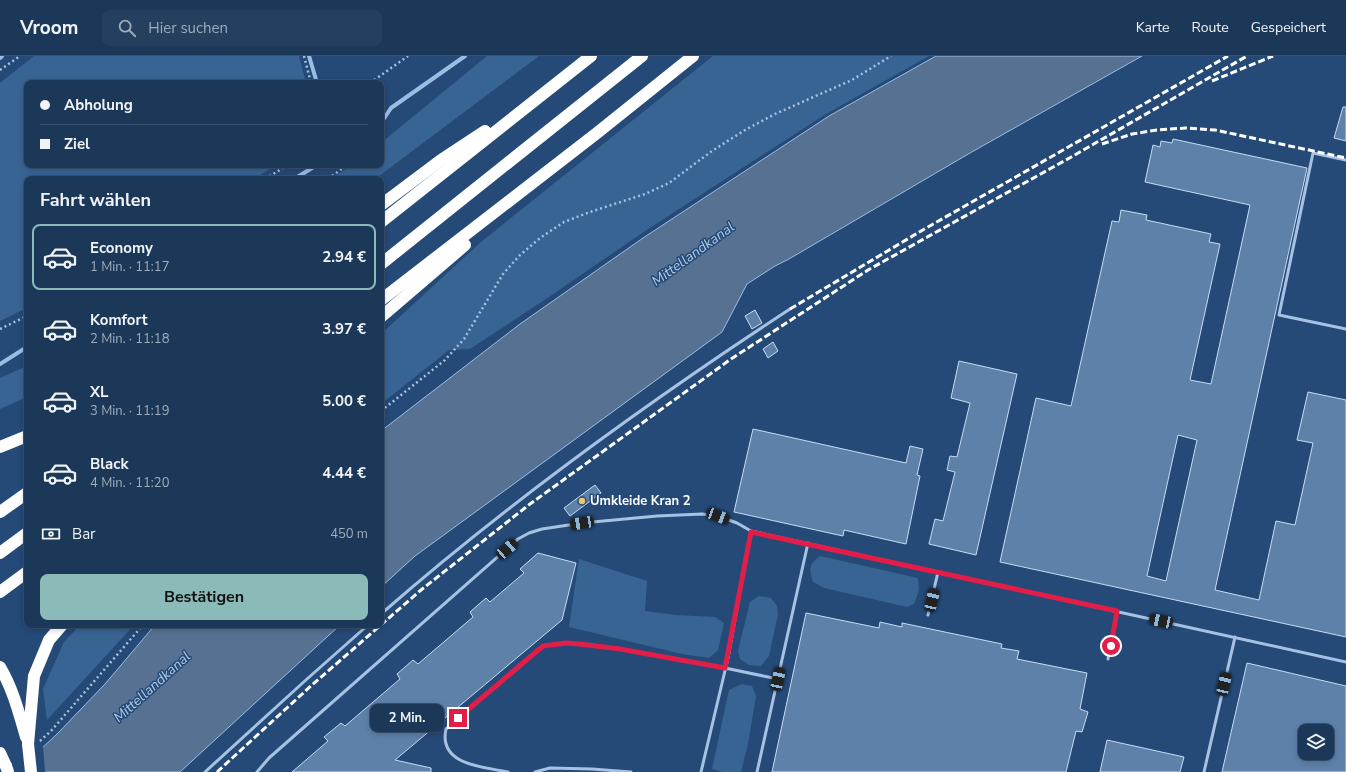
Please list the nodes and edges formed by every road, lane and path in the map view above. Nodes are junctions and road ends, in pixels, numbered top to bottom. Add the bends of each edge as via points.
1 (20, 56) edge
2 (304, 56) edge
3 (408, 56) edge
4 (591, 56) edge
5 (642, 56) edge
6 (693, 56) edge
7 (891, 56) edge
8 (0, 70) edge
9 (310, 80) edge
10 (374, 80) edge
11 (547, 91) junction
12 (597, 133) junction
13 (1346, 160) edge
14 (283, 168) edge
15 (343, 168) edge
16 (270, 176) edge
17 (332, 176) edge
18 (384, 203) edge
19 (384, 220) edge
20 (384, 262) edge
21 (384, 298) edge
22 (790, 309) dead end
23 (384, 314) edge
24 (24, 317) edge
25 (0, 329) edge
26 (1346, 329) edge
27 (384, 409) edge
28 (24, 437) edge
29 (0, 447) edge
30 (24, 495) edge
31 (0, 512) edge
32 (751, 532) junction
33 (24, 535) edge
34 (808, 544) junction
35 (0, 553) edge
36 (938, 572) junction
37 (24, 574) edge
38 (0, 592) edge
39 (384, 611) edge
40 (1117, 611) junction
41 (928, 615) dead end
42 (59, 628) edge
43 (140, 628) edge
44 (365, 628) edge
45 (1235, 637) junction
46 (1108, 660) dead end
47 (1346, 662) edge
48 (0, 667) edge
49 (725, 668) junction
50 (778, 679) junction
51 (32, 745) junction
52 (0, 753) edge
53 (7, 769) edge
54 (31, 772) edge
55 (205, 772) edge
56 (257, 772) edge
57 (508, 772) edge
58 (535, 772) edge
59 (630, 772) edge
60 (701, 772) edge
61 (757, 772) edge
62 (1204, 772) edge

1 - 8 path
2 - 9 path
3 - 10 path
4 - 11 highway
5 - 20 highway
6 - 12 highway
7 - 27 path via 852,80 745,130 669,183 564,222 540,238 503,274 464,339 445,360
11 - 18 highway via 441,160
11 - 19 highway
12 - 21 highway
12 - 23 highway
13 - 26 lane via 1313,153 1279,315
14 - 16 path
15 - 17 path
22 - 39 lane via 647,406 530,492
24 - 25 path
28 - 29 highway
30 - 31 highway
32 - 34 lane
32 - 49 lane
32 - 56 lane via 718,516 702,514 582,523 528,533 512,544 269,758
33 - 35 highway
34 - 36 lane
34 - 50 lane
36 - 40 lane
36 - 41 lane
37 - 38 highway
40 - 45 lane
40 - 46 lane
42 - 51 highway via 49,640 34,676
43 - 51 path via 51,731
44 - 55 lane
45 - 47 lane
45 - 62 lane
48 - 51 highway
49 - 50 lane
49 - 57 lane via 582,644 543,646 446,729 444,738 448,750 456,758 469,764
49 - 60 lane
50 - 61 lane
51 - 54 highway, bridge
52 - 53 highway
58 - 59 lane via 550,768

